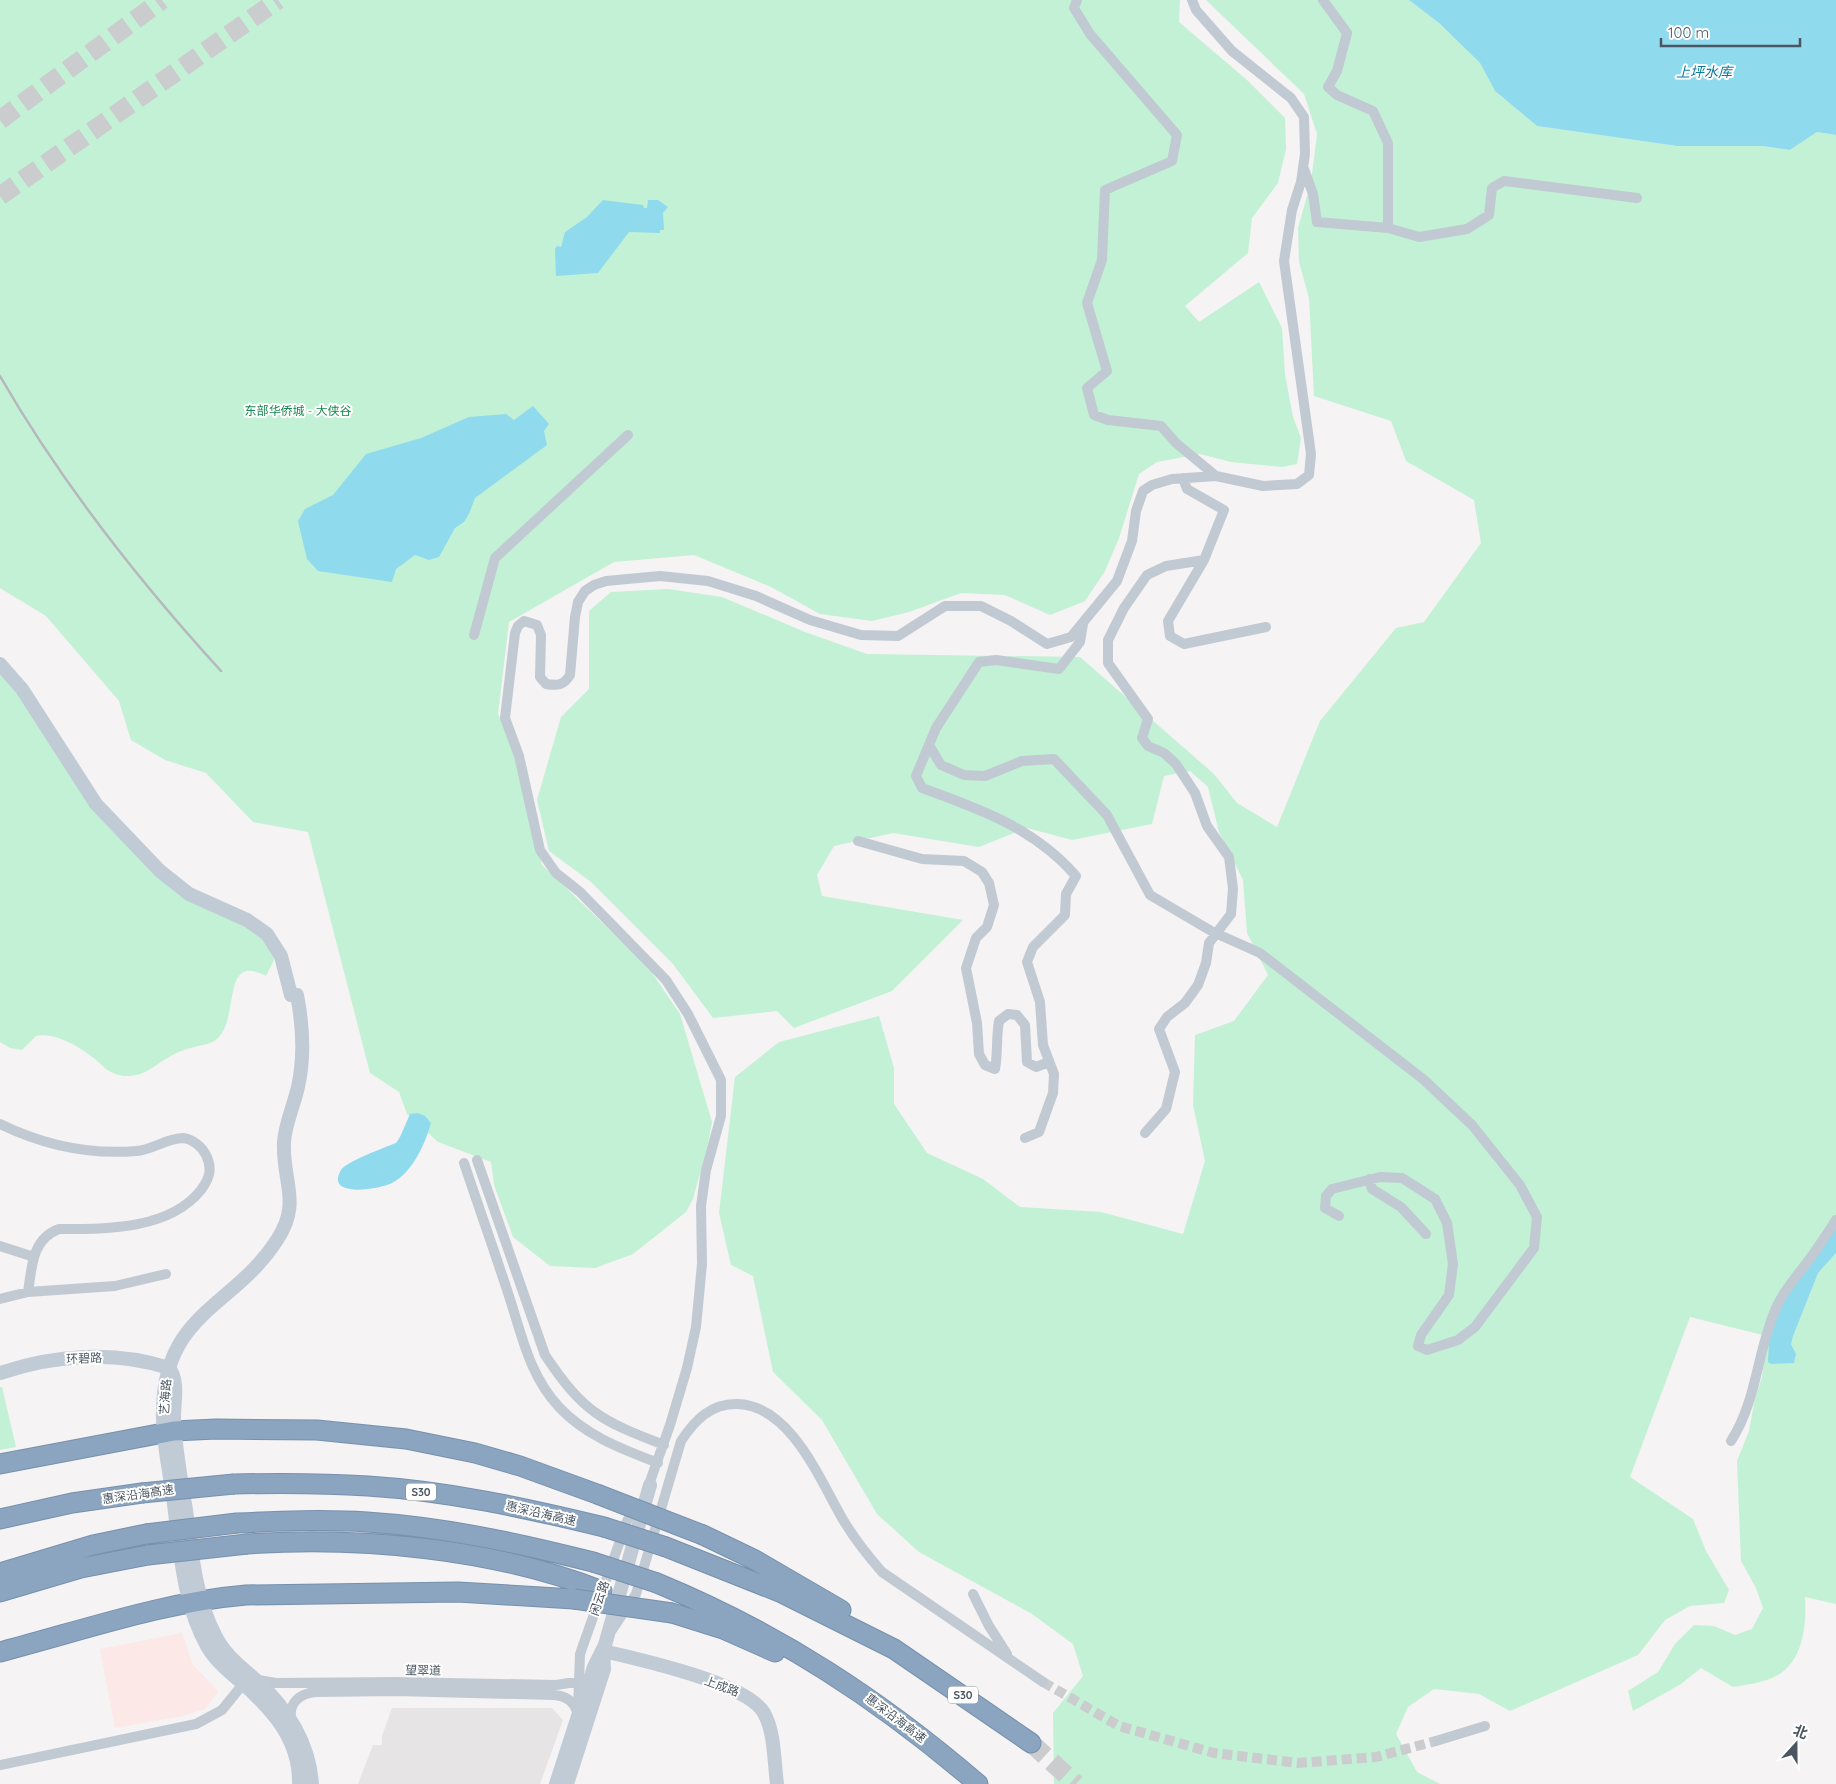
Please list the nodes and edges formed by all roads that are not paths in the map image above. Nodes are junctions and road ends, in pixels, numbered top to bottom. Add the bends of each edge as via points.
1 (1077, 0) edge
2 (1192, 0) edge
3 (1324, 0) edge
4 (1303, 167) junction
5 (1637, 198) dead end
6 (1388, 228) junction
7 (628, 435) dead end
8 (1216, 476) junction
9 (1183, 478) junction
10 (1204, 560) junction
11 (1083, 623) junction
12 (1266, 627) dead end
13 (474, 635) dead end
14 (0, 664) edge
15 (929, 745) junction
16 (858, 840) dead end
17 (1216, 934) junction
18 (1049, 1062) junction
19 (0, 1124) edge
20 (1145, 1133) dead end
21 (1026, 1138) dead end
22 (477, 1160) dead end
23 (464, 1163) dead end
24 (1369, 1179) junction
25 (1339, 1216) dead end
26 (1836, 1220) edge
27 (1426, 1234) dead end
28 (0, 1246) edge
29 (34, 1257) junction
30 (166, 1274) dead end
31 (28, 1292) junction
32 (0, 1299) edge
33 (169, 1368) junction
34 (0, 1373) edge
35 (169, 1432) junction
36 (1731, 1441) dead end
37 (664, 1444) junction
38 (658, 1462) junction
39 (0, 1464) edge
40 (650, 1485) junction
41 (0, 1519) edge
42 (0, 1573) edge
43 (602, 1590) junction
44 (0, 1592) edge
45 (973, 1594) dead end
46 (196, 1601) junction
47 (608, 1636) junction
48 (894, 1649) junction
49 (603, 1651) junction
50 (0, 1652) edge
51 (1011, 1660) junction
52 (584, 1680) junction
53 (249, 1681) junction
54 (1042, 1682) tunnel mouth
55 (868, 1696) junction
56 (291, 1718) junction
57 (578, 1718) junction
58 (1485, 1726) dead end
59 (1436, 1742) tunnel mouth
60 (1030, 1743) tunnel mouth
61 (0, 1765) edge
62 (299, 1784) edge
63 (312, 1784) edge
64 (556, 1784) edge
65 (567, 1784) edge
66 (777, 1784) edge
67 (978, 1784) edge

1 - 8 street via 1074,8 1090,34 1177,135 1172,161 1105,190 1102,260 1087,303 1107,371 1087,388 1094,415 1108,420 1161,426
2 - 4 street via 1196,10 1232,51 1296,104 1304,118
3 - 6 street via 1347,33 1337,72 1328,87 1337,95 1373,111 1388,143
4 - 6 street via 1317,222
4 - 8 street via 1288,226 1284,261 1310,446 1309,475 1297,484 1263,486
5 - 6 street via 1504,181 1492,188 1489,215 1467,229 1419,237
7 - 13 street via 495,558
8 - 9 street
9 - 10 street via 1187,489 1224,510
9 - 11 street via 1152,485 1143,491 1132,540 1117,581
10 - 12 street via 1168,621 1170,636 1184,644
10 - 17 street via 1166,566 1147,575 1124,608 1108,640 1108,663 1148,719 1142,738 1148,746 1164,753 1176,764 1195,793 1207,826 1229,857 1233,890 1231,914
11 - 15 street via 1080,642 1059,669 996,660 979,662 936,728
11 - 37 street, 闲云路 via 1071,637 1047,644 981,606 945,606 898,636 860,635 810,620 756,596 708,581 660,576 606,581 594,584 578,602 570,674 565,682 553,686 540,677 541,635 537,625 524,621 518,626 513,641 505,718 519,756 540,850 556,873 580,892 666,980 688,1014 721,1080 721,1116 706,1170 701,1206 702,1264 696,1327
14 - 33 street via 22,689 85,788 112,822 175,885 203,902 247,920 267,934 281,956 291,995 297,995 302,1052 299,1082 284,1142 291,1202 288,1216 277,1240 262,1259 190,1326
15 - 17 street via 941,764 964,775 985,776 1022,761 1054,759 1107,815 1150,895
15 - 18 street via 916,776 922,788 1006,820 1050,850 1076,876 1066,894 1065,915 1033,948 1027,962 1040,1002 1043,1045
16 - 18 street via 922,859 964,862 982,872 989,883 994,905 987,926 976,938 966,968 977,1023 979,1054 985,1065 995,1069 999,1022 1008,1014 1018,1015 1025,1026 1027,1062 1036,1067
17 - 20 street via 1209,943 1198,985 1159,1030 1175,1072 1166,1109
17 - 24 street via 1260,953 1423,1079 1472,1125 1520,1185 1537,1218 1534,1248 1475,1327 1458,1340 1427,1350 1418,1346 1421,1335 1449,1295 1453,1264 1447,1223 1435,1199 1402,1178
18 - 21 street via 1054,1074 1053,1092 1039,1132
19 - 29 street via 39,1141 79,1149 136,1151 182,1138 197,1143 210,1164 207,1183 173,1212 134,1225 59,1229 40,1241
22 - 37 street via 545,1355 573,1395 602,1418
23 - 38 street via 529,1361 546,1391 559,1407 592,1434 608,1444
24 - 25 street via 1332,1189 1326,1196 1325,1208
24 - 27 street via 1372,1189 1400,1207
26 - 36 street via 1776,1306 1764,1339 1748,1407
28 - 29 street
29 - 31 street
30 - 31 street via 115,1286
31 - 32 street
33 - 34 street, 环碧路 via 130,1359 87,1357 46,1361
33 - 35 street, 艺海路 via 175,1379
35 - 39 highway
35 - 46 street, 艺海路
35 - 48 highway, bridge via 295,1429 356,1433 406,1439 496,1459 703,1535 810,1590
37 - 38 street, 闲云路
38 - 40 street, 闲云路
40 - 43 street, 闲云路 via 627,1521
40 - 47 street, 闲云路
41 - 48 highway, 惠深沿海高速 / S30, bridge via 72,1503 234,1484 369,1486 432,1493 499,1503 604,1527 666,1547 782,1593
42 - 55 highway, 惠深沿海高速, bridge via 93,1545 146,1534 237,1523 303,1520 429,1528 492,1538 593,1562 657,1584 762,1632
43 - 44 highway, bridge via 534,1570 445,1552 339,1542 247,1544 148,1555 81,1568
43 - 52 street, 闲云路 via 580,1654
45 - 51 street
46 - 50 highway
46 - 53 street, 艺海路 via 201,1633 211,1652
46 - 55 highway, bridge via 246,1595 458,1592 574,1599 672,1613 742,1637
47 - 49 street, 闲云路
47 - 51 street via 636,1594 680,1441 706,1411 726,1404 750,1404 788,1430 862,1549 882,1572
48 - 60 highway, 惠深沿海高速 / S30
49 - 52 street, 闲云路
49 - 65 street, 闲云路 via 604,1668
49 - 66 street, 上成路 via 646,1661 746,1695 764,1713 769,1725
51 - 54 street
52 - 53 street, 望翠道 via 556,1685
52 - 57 street, 闲云路
53 - 56 street, 艺海路 via 279,1702
53 - 61 street via 222,1710 196,1724
53 - 62 street, 艺海路 via 286,1731 297,1761
55 - 67 highway, 惠深沿海高速
56 - 57 street, 望翠道 via 293,1703 308,1693 396,1691 559,1696 575,1706
56 - 63 street, 艺海路 via 306,1753
57 - 64 street, 闲云路
58 - 59 street

